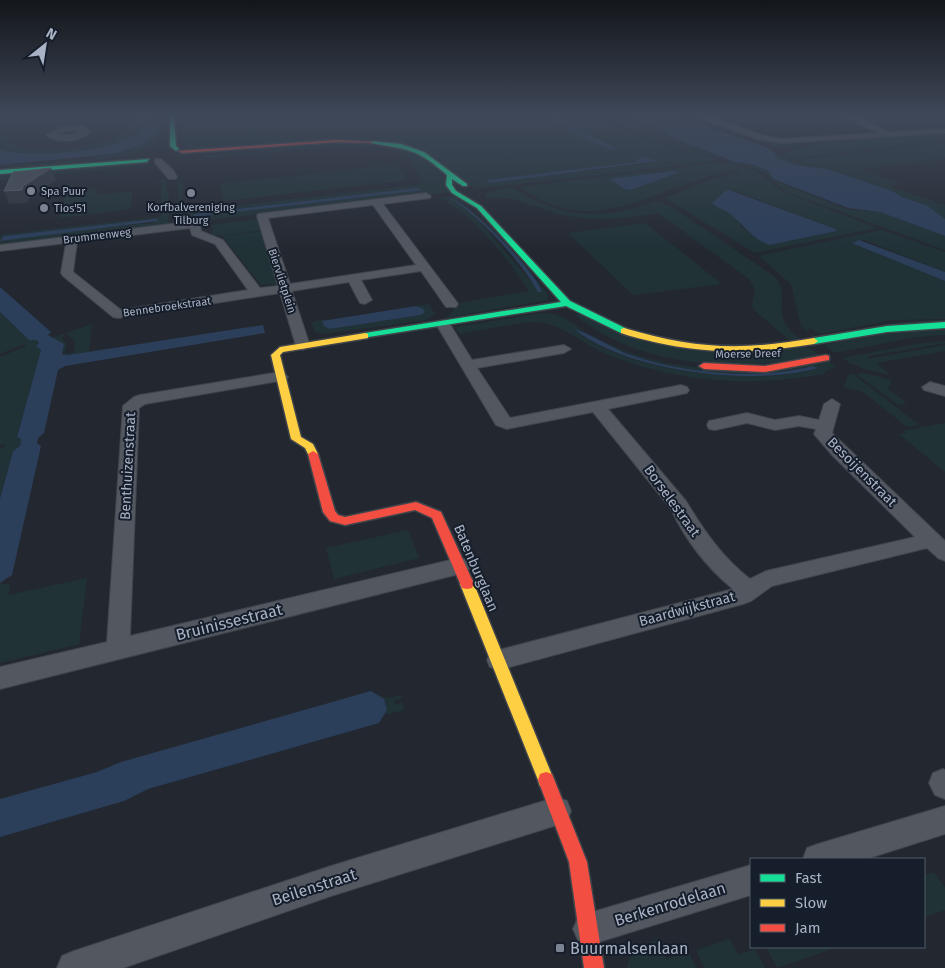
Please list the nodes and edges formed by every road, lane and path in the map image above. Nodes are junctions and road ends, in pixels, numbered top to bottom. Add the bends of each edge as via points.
1 (127, 160) edge
2 (156, 160) edge
3 (176, 160) edge
4 (434, 160) edge
5 (0, 172) edge
6 (426, 196) dead end
7 (376, 202) junction
8 (72, 239) junction
9 (0, 248) edge
10 (424, 268) junction
11 (353, 278) junction
12 (284, 288) junction
13 (256, 292) junction
14 (365, 300) dead end
15 (450, 304) dead end
16 (569, 304) junction
17 (576, 320) dead end
18 (443, 324) junction
19 (945, 325) edge
20 (302, 346) junction
21 (564, 349) dead end
22 (840, 356) dead end
23 (691, 364) dead end
24 (467, 365) junction
25 (280, 377) junction
26 (681, 390) dead end
27 (832, 404) dead end
28 (598, 406) junction
29 (715, 425) dead end
30 (826, 426) junction
31 (938, 547) edge
32 (459, 566) junction
33 (750, 590) junction
34 (118, 650) junction
35 (499, 660) junction
36 (0, 678) edge
37 (557, 811) junction
38 (945, 820) edge
39 (821, 858) edge
40 (750, 880) edge
41 (589, 929) junction
42 (85, 966) edge
43 (594, 968) edge

1 - 5 street
2 - 3 street via 171,174
4 - 16 street, Moerse Dreef via 449,176 454,192 479,207
6 - 7 street
7 - 10 street
7 - 12 street, Biervlietplein via 262,216
8 - 9 street, Brummenweg
8 - 13 street, Brummenweg via 195,224 196,233 219,242
8 - 13 street, Bennebroekstraat via 67,273 118,314
10 - 11 street, Bennebroekstraat
10 - 15 street
11 - 12 street, Bennebroekstraat
11 - 14 street
12 - 13 street, Bennebroekstraat
12 - 20 street, Biervlietplein
16 - 17 street, Moerse Dreef via 570,316
16 - 18 street, Batenburglaan
16 - 19 street, Moerse Dreef via 629,333 705,350 761,350 888,329
18 - 20 street, Batenburglaan
18 - 24 street
20 - 25 street, Batenburglaan via 276,352
21 - 24 street
22 - 23 street, Moerse Dreef via 765,369
24 - 28 street via 507,424
25 - 32 street, Batenburglaan via 296,438 312,450 329,512 334,518 345,521 416,506 437,515
25 - 34 street, Benthuizenstraat via 140,400 131,406
26 - 28 street
27 - 30 street
28 - 33 street, Borselestraat via 679,506 687,522 724,570
29 - 30 street, Besoijenstraat via 747,418 775,426 799,421
30 - 31 street, Besoijenstraat via 823,434 838,451
31 - 33 street, Baardwijkstraat via 766,579
32 - 34 street, Bruinissestraat
32 - 35 street, Batenburglaan
33 - 35 street, Baardwijkstraat
34 - 36 street, Bruinissestraat
35 - 37 street, Batenburglaan
37 - 41 street, Batenburglaan via 578,862
37 - 42 street, Beilenstraat via 332,880
38 - 39 street
40 - 41 street, Berkenrodelaan
41 - 43 street

